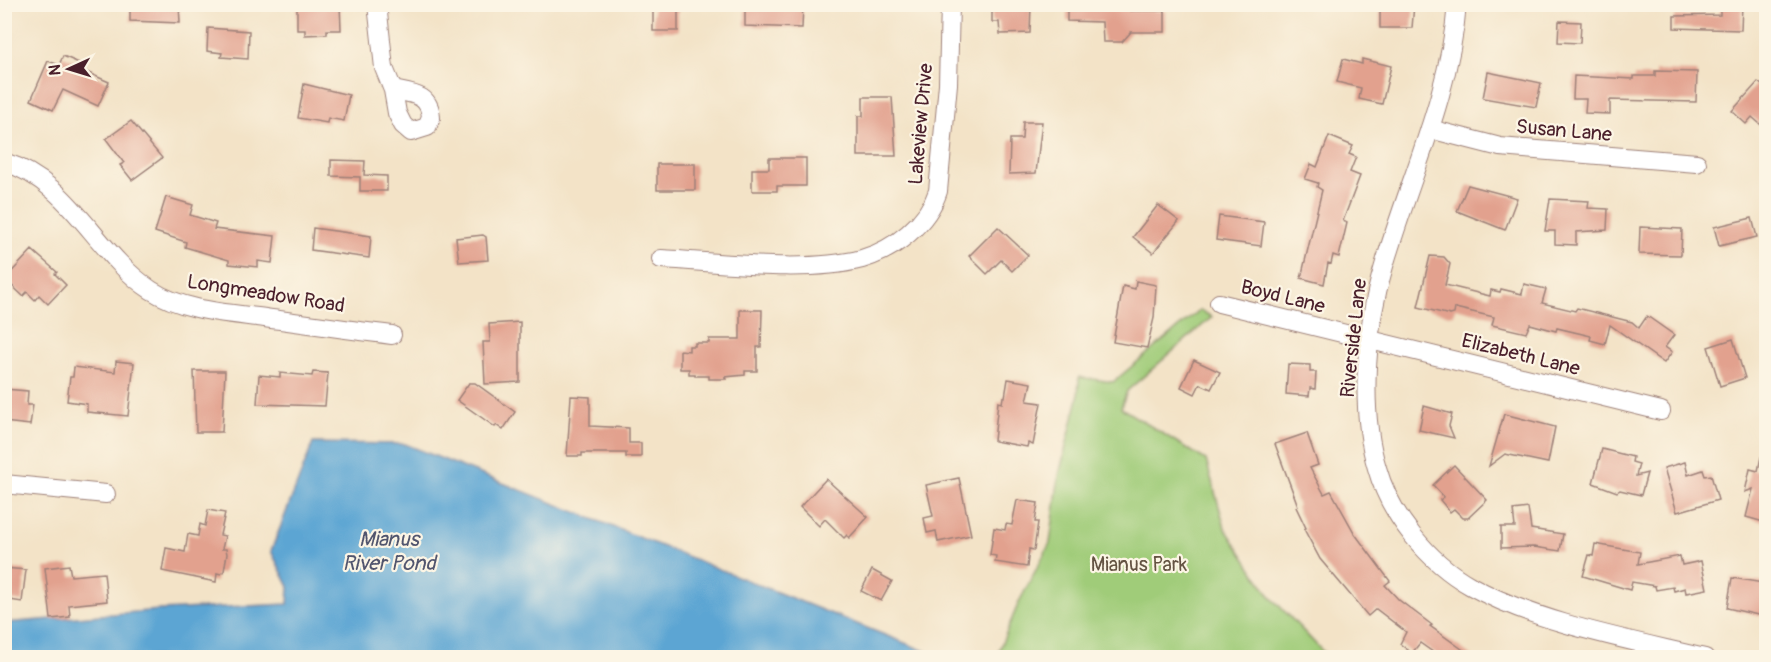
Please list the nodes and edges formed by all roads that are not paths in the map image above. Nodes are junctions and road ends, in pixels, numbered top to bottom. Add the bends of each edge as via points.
1 (377, 4) edge
2 (950, 4) edge
3 (1457, 4) edge
4 (393, 90) dead end
5 (1430, 129) junction
6 (4, 162) edge
7 (1697, 163) dead end
8 (661, 259) dead end
9 (1219, 303) dead end
10 (392, 336) dead end
11 (1371, 340) junction
12 (1661, 411) dead end
13 (4, 484) edge
14 (106, 494) dead end
15 (1705, 657) edge

1 - 4 street via 384,68
2 - 8 street, Lakeview Drive via 948,84 938,191 933,207 900,240 863,259 802,266
3 - 5 street, Riverside Lane
5 - 7 street, Susan Lane via 1511,148
5 - 11 street, Riverside Lane via 1383,267
6 - 10 street, Longmeadow Road via 21,167 47,184 132,274 170,300 218,312
9 - 11 street, Boyd Lane
11 - 12 street, Elizabeth Lane
11 - 15 street, Riverside Lane via 1367,403 1377,469 1404,522 1441,565 1471,586 1523,609
13 - 14 street

